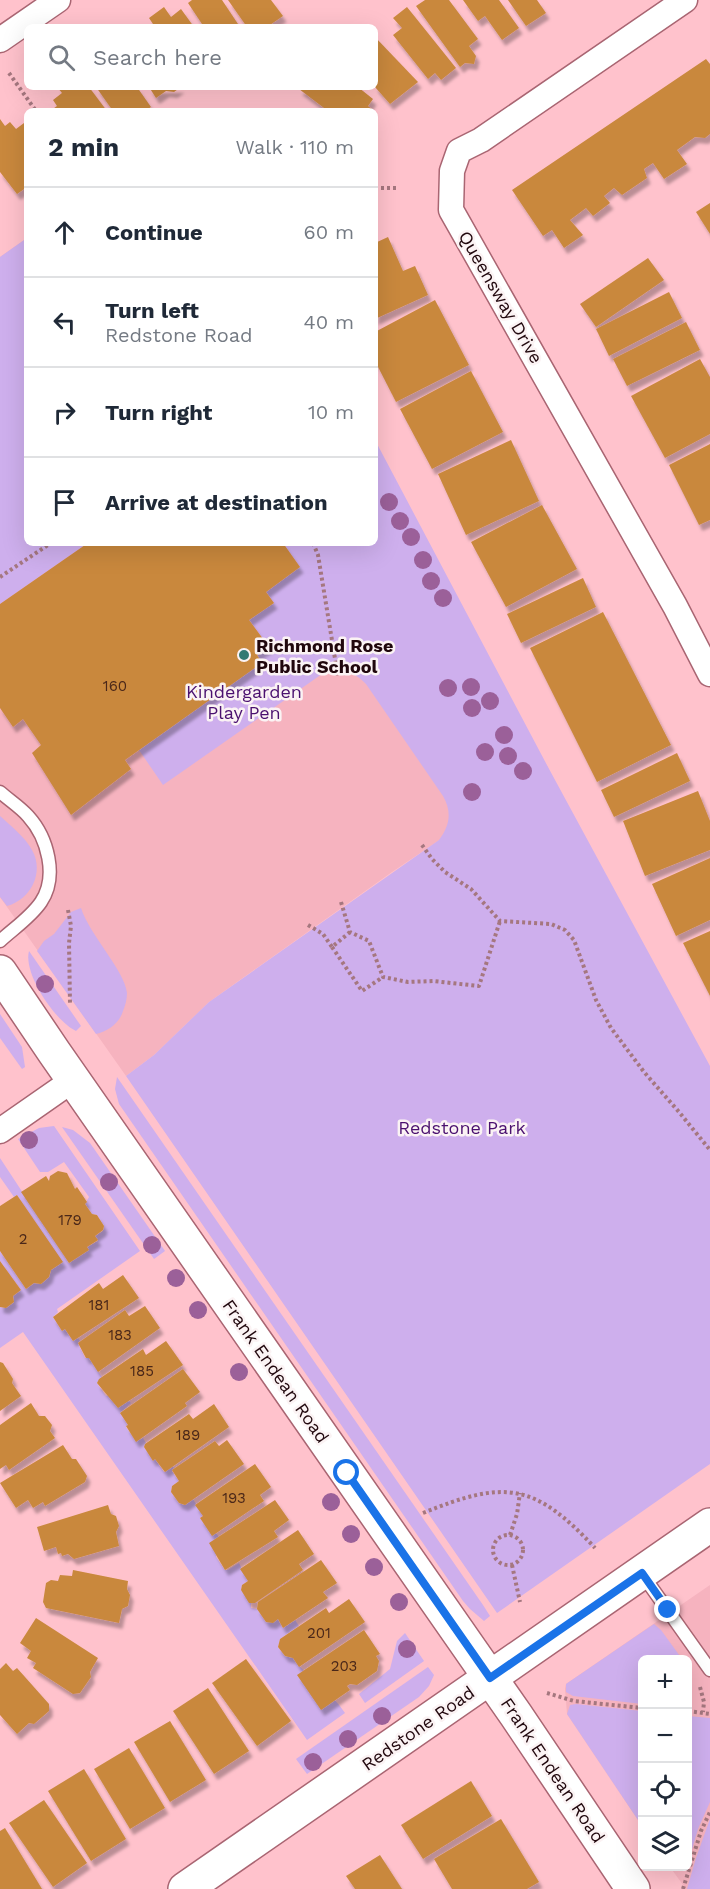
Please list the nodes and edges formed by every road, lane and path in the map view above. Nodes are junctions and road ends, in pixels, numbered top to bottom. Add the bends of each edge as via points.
1 (58, 0) edge
2 (685, 0) edge
3 (0, 40) edge
4 (9, 73) dead end
5 (34, 108) edge
6 (378, 188) edge
7 (398, 188) dead end
8 (46, 546) edge
9 (314, 546) edge
10 (0, 577) edge
11 (710, 674) edge
12 (338, 677) dead end
13 (0, 792) edge
14 (422, 845) dead end
15 (341, 902) dead end
16 (68, 909) dead end
17 (500, 921) junction
18 (308, 925) dead end
19 (350, 932) junction
20 (0, 940) edge
21 (332, 947) junction
22 (0, 972) edge
23 (382, 977) junction
24 (70, 1003) dead end
25 (73, 1080) junction
26 (0, 1131) edge
27 (710, 1150) edge
28 (520, 1493) junction
29 (423, 1513) dead end
30 (710, 1525) edge
31 (510, 1535) junction
32 (595, 1548) dead end
33 (512, 1565) junction
34 (642, 1573) junction
35 (520, 1602) dead end
36 (710, 1670) edge
37 (490, 1678) junction
38 (547, 1694) dead end
39 (638, 1708) edge
40 (692, 1712) edge
41 (710, 1714) edge
42 (710, 1812) edge
43 (185, 1889) edge
44 (633, 1889) edge
45 (683, 1889) edge

1 - 3 street
2 - 11 street, Queensway Drive via 481,140 459,151 452,171 451,210
4 - 5 path
6 - 7 path
8 - 10 path
9 - 12 path
13 - 20 lane via 29,816 38,830 51,876 39,905
14 - 17 path via 432,860 471,889
15 - 19 path
16 - 24 path
17 - 23 path via 479,986
17 - 27 path via 551,924 565,930 574,940 611,1028
18 - 21 path via 323,934
19 - 21 path
19 - 23 path via 369,941
21 - 23 path via 362,991
22 - 25 street, Frank Endean Road
25 - 26 street
25 - 37 street, Frank Endean Road
28 - 29 path via 478,1494
28 - 31 path
28 - 32 path via 548,1505
30 - 34 street, Redstone Road
31 - 33 path via 523,1548 522,1557
31 - 33 path via 496,1540 493,1550 500,1563
33 - 35 path
34 - 36 lane
34 - 37 street, Redstone Road
37 - 43 street, Redstone Road
37 - 44 street, Frank Endean Road
38 - 39 path
40 - 41 path
42 - 45 path

